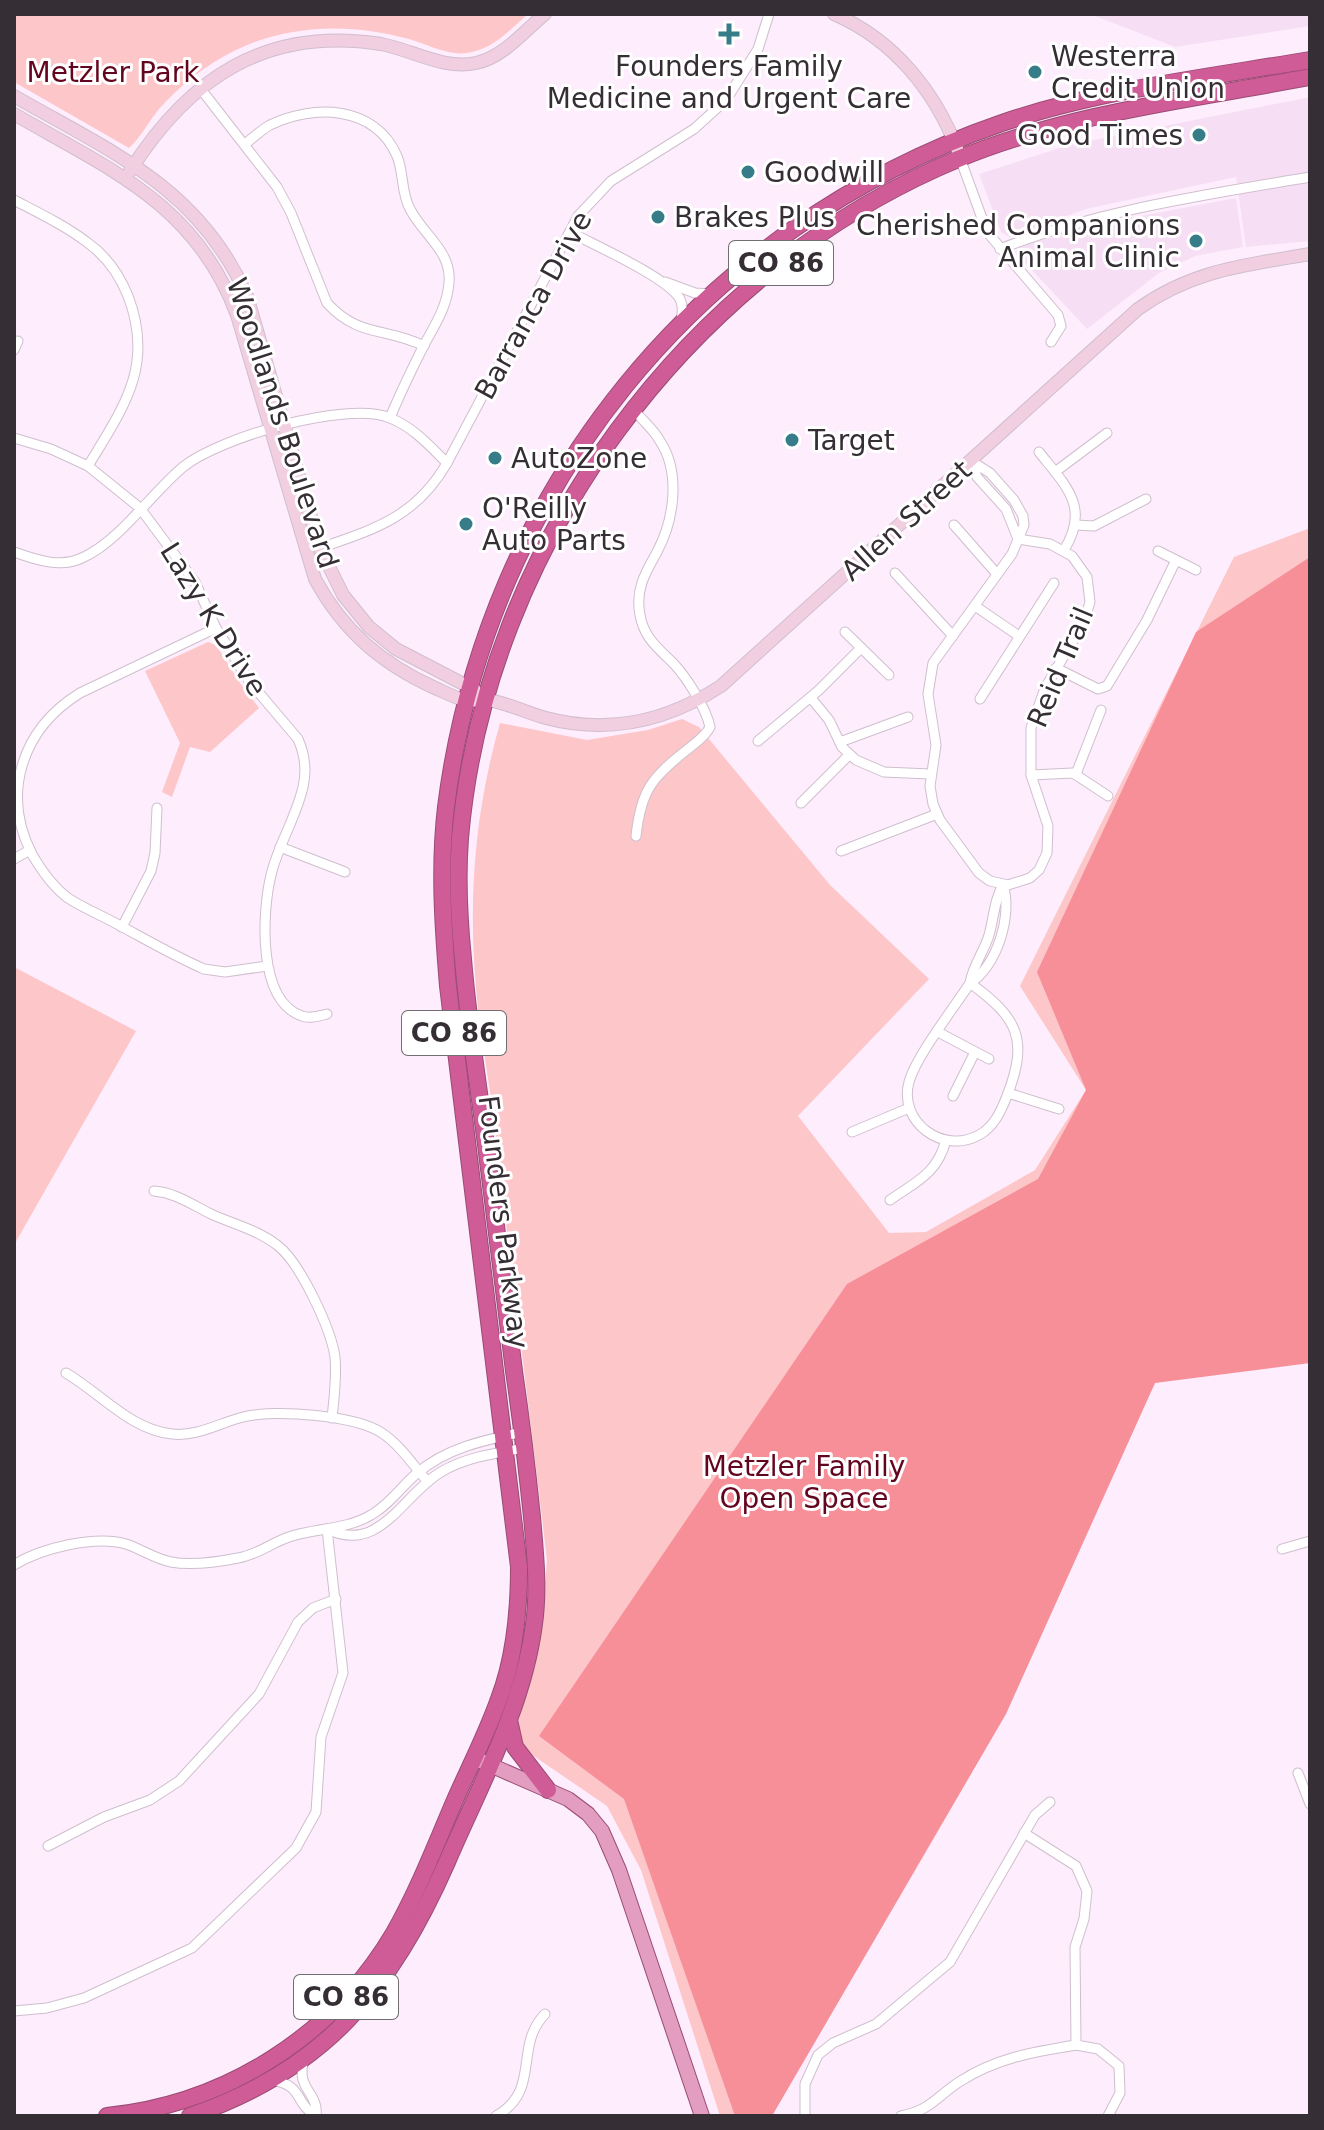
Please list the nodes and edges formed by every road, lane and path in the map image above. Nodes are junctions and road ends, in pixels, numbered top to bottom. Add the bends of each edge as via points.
1 (545, 14) edge
2 (769, 14) edge
3 (834, 14) edge
4 (1310, 60) edge
5 (1310, 77) edge
6 (200, 88) junction
7 (14, 96) edge
8 (14, 114) edge
9 (245, 144) junction
10 (957, 150) junction
11 (134, 165) junction
12 (1310, 177) edge
13 (125, 179) junction
14 (14, 200) edge
15 (570, 232) junction
16 (1000, 249) junction
17 (1310, 254) edge
18 (660, 281) junction
19 (711, 294) junction
20 (680, 324) junction
21 (1051, 342) dead end
22 (424, 346) junction
23 (647, 359) junction
24 (633, 408) junction
25 (390, 418) junction
26 (285, 426) junction
27 (270, 431) junction
28 (1107, 433) dead end
29 (14, 438) edge
30 (1039, 452) dead end
31 (971, 461) junction
32 (447, 463) junction
33 (88, 466) junction
34 (1055, 472) junction
35 (1146, 499) dead end
36 (140, 508) junction
37 (954, 525) dead end
38 (1076, 525) junction
39 (1018, 539) junction
40 (320, 548) junction
41 (1064, 550) junction
42 (1158, 551) dead end
43 (14, 552) edge
44 (1176, 560) junction
45 (1196, 570) dead end
46 (895, 573) dead end
47 (997, 574) junction
48 (315, 579) junction
49 (1054, 583) dead end
50 (343, 595) junction
51 (975, 606) junction
52 (216, 628) junction
53 (845, 632) dead end
54 (953, 636) junction
55 (1019, 636) junction
56 (861, 648) junction
57 (1056, 668) junction
58 (889, 675) dead end
59 (468, 693) junction
60 (811, 698) junction
61 (980, 699) dead end
62 (486, 700) junction
63 (698, 701) junction
64 (1101, 710) dead end
65 (908, 717) dead end
66 (758, 741) dead end
67 (840, 742) junction
68 (849, 755) junction
69 (930, 774) junction
70 (1076, 774) junction
71 (1031, 775) junction
72 (1108, 796) dead end
73 (801, 803) dead end
74 (157, 808) dead end
75 (937, 814) junction
76 (636, 836) dead end
77 (280, 847) junction
78 (30, 850) junction
79 (841, 851) dead end
80 (14, 859) edge
81 (345, 872) dead end
82 (1003, 885) junction
83 (122, 927) junction
84 (267, 966) junction
85 (970, 983) junction
86 (327, 1014) dead end
87 (938, 1032) junction
88 (975, 1052) junction
89 (989, 1059) dead end
90 (1008, 1093) junction
91 (953, 1096) dead end
92 (909, 1108) junction
93 (1059, 1109) dead end
94 (852, 1132) dead end
95 (946, 1140) junction
96 (154, 1191) dead end
97 (890, 1200) dead end
98 (66, 1373) dead end
99 (332, 1418) junction
100 (524, 1440) junction
101 (506, 1444) junction
102 (419, 1471) junction
103 (428, 1482) junction
104 (327, 1529) junction
105 (1310, 1541) edge
106 (1282, 1549) dead end
107 (14, 1565) edge
108 (336, 1599) junction
109 (509, 1719) junction
110 (481, 1761) junction
111 (1298, 1773) dead end
112 (548, 1790) junction
113 (1050, 1802) dead end
114 (1310, 1804) edge
115 (1024, 1833) junction
116 (48, 1846) dead end
117 (14, 2011) edge
118 (545, 2014) dead end
119 (1076, 2045) junction
120 (304, 2058) junction
121 (273, 2080) junction
122 (107, 2116) edge
123 (190, 2116) edge
124 (316, 2116) edge
125 (496, 2116) edge
126 (702, 2116) edge
127 (805, 2116) edge
128 (901, 2116) edge
129 (1108, 2116) edge

1 - 6 street via 501,52 480,62 450,63 371,43 321,42 258,55
2 - 15 street, Barranca Drive via 751,64 726,100 694,129 611,181
3 - 10 street via 875,37 911,70 937,105
4 - 10 highway, Founders Parkway / CO 86 via 1074,103 1001,123
5 - 10 highway, Founders Parkway / CO 86
6 - 9 street
6 - 11 street via 165,122
7 - 11 street, Woodlands Boulevard
8 - 13 street, Woodlands Boulevard
9 - 22 street via 284,199 327,303 356,326
9 - 22 street via 268,126 324,110 351,115 382,133 397,157 408,206 443,254 449,274 443,312
10 - 16 street via 987,232
10 - 19 highway, Founders Parkway / CO 86 via 885,173 820,211
10 - 24 highway, Founders Parkway / CO 86 via 788,257 700,332
11 - 13 street
11 - 26 street, Woodlands Boulevard via 186,205 228,258 252,310
12 - 16 street via 1118,211
13 - 27 street, Woodlands Boulevard via 166,208 215,269 237,315
14 - 33 street via 103,255 133,309 139,346 134,381
15 - 18 street
15 - 32 street, Barranca Drive
16 - 21 street via 1058,315 1061,326
17 - 31 street, Allen Street via 1220,269 1158,294
18 - 19 street
18 - 20 street via 681,301
19 - 20 highway, Founders Parkway / CO 86
20 - 23 highway, Founders Parkway / CO 86
22 - 25 street
23 - 24 highway
23 - 59 highway, Founders Parkway / CO 86 via 594,426 527,535 489,625
24 - 62 highway, Founders Parkway / CO 86 via 587,473 540,557
24 - 63 street via 661,441 672,475 667,527 640,585 641,621 647,637 681,673
25 - 26 street via 371,412 332,413
25 - 32 street via 417,434
26 - 27 street
26 - 40 street, Woodlands Boulevard
27 - 36 street via 192,460
27 - 48 street, Woodlands Boulevard
28 - 34 street
29 - 33 street, Lazy K Drive
30 - 34 street
31 - 39 street via 977,477 1009,514
31 - 63 street, Allen Street via 735,676
32 - 40 street, Barranca Drive via 401,515
33 - 36 street, Lazy K Drive
34 - 38 street via 1074,502
35 - 38 street via 1094,526
36 - 43 street via 83,558 50,563
36 - 52 street, Lazy K Drive via 195,582
37 - 47 street
38 - 41 street
39 - 41 street
39 - 47 street
40 - 50 street, Woodlands Boulevard
41 - 57 street, Reid Trail via 1084,571 1090,602
42 - 44 street
44 - 45 street
44 - 57 street via 1107,686 1098,689
46 - 54 street
47 - 51 street
48 - 50 street
48 - 59 street, Woodlands Boulevard via 342,621 379,656 420,681
49 - 55 street
50 - 59 street, Woodlands Boulevard via 396,649
51 - 54 street
51 - 55 street
52 - 77 street, Lazy K Drive via 303,751 303,789
52 - 78 street via 80,693 46,720 19,772 17,815
53 - 56 street
54 - 69 street via 929,676 936,745
55 - 61 street
56 - 58 street
56 - 60 street
57 - 71 street, Reid Trail via 1031,728
59 - 62 street, Woodlands Boulevard
59 - 101 highway, Founders Parkway / CO 86 via 446,807 443,920
60 - 66 street
60 - 67 street
62 - 63 street, Allen Street via 596,726 641,722
62 - 100 highway, Founders Parkway / CO 86 via 468,783 458,887 466,989
63 - 76 street via 709,729 651,781 640,805
64 - 70 street
65 - 67 street
67 - 68 street
68 - 69 street via 884,772
68 - 73 street
69 - 75 street
70 - 71 street
70 - 72 street
71 - 82 street, Reid Trail via 1048,826 1047,853 1030,878
74 - 83 street via 151,871
75 - 79 street
75 - 82 street via 979,873
77 - 81 street
77 - 84 street, Lazy K Drive via 267,903
78 - 80 street
78 - 83 street via 68,898
82 - 85 street
83 - 84 street via 212,971
84 - 86 street, Lazy K Drive via 272,985 293,1011 305,1018
85 - 87 street
85 - 90 street via 1005,1011 1016,1031 1019,1054
87 - 88 street
87 - 92 street via 911,1076
88 - 89 street
88 - 91 street
90 - 93 street
90 - 95 street via 983,1132 967,1140
92 - 94 street
92 - 95 street via 924,1129
95 - 97 street via 932,1171
96 - 99 street via 178,1196 258,1233 292,1259 333,1350
98 - 99 street via 140,1424 164,1433 196,1433 252,1415
99 - 102 street via 382,1433
100 - 101 street
100 - 101 street
100 - 109 highway, Founders Parkway / CO 86 via 536,1607 521,1688
101 - 102 street via 454,1450
101 - 103 street
101 - 110 highway, Founders Parkway / CO 86 via 519,1567 517,1624
102 - 103 street
102 - 104 street via 375,1513
103 - 104 street via 365,1533 350,1537
104 - 107 street via 291,1536 240,1558 199,1563 172,1563 105,1541 39,1553
104 - 108 street
105 - 106 street
108 - 116 street via 313,1608 298,1622 259,1694 179,1781 150,1800 89,1823
108 - 117 street via 343,1673 321,1737 316,1812 296,1848 192,1948 84,1998
109 - 110 highway, Founders Parkway / CO 86
109 - 112 highway via 515,1747
110 - 112 main road
110 - 120 highway, Founders Parkway / CO 86 via 429,1901 408,1942 366,2000
110 - 122 highway, Founders Parkway / CO 86 via 394,1933 329,2015 281,2055 211,2091
111 - 114 street
112 - 126 main road via 588,1814 602,1831
113 - 115 street
115 - 119 street via 1076,1866 1087,1891 1075,1947
115 - 127 street via 950,1962 876,2024 818,2055 805,2084
118 - 125 street via 531,2033 521,2091
119 - 128 street via 1011,2056 959,2082 922,2112
119 - 129 street via 1098,2049 1119,2066 1120,2093
120 - 121 highway, Founders Parkway / CO 86
120 - 124 street via 300,2075
121 - 123 highway, Founders Parkway / CO 86
121 - 124 street via 292,2086

